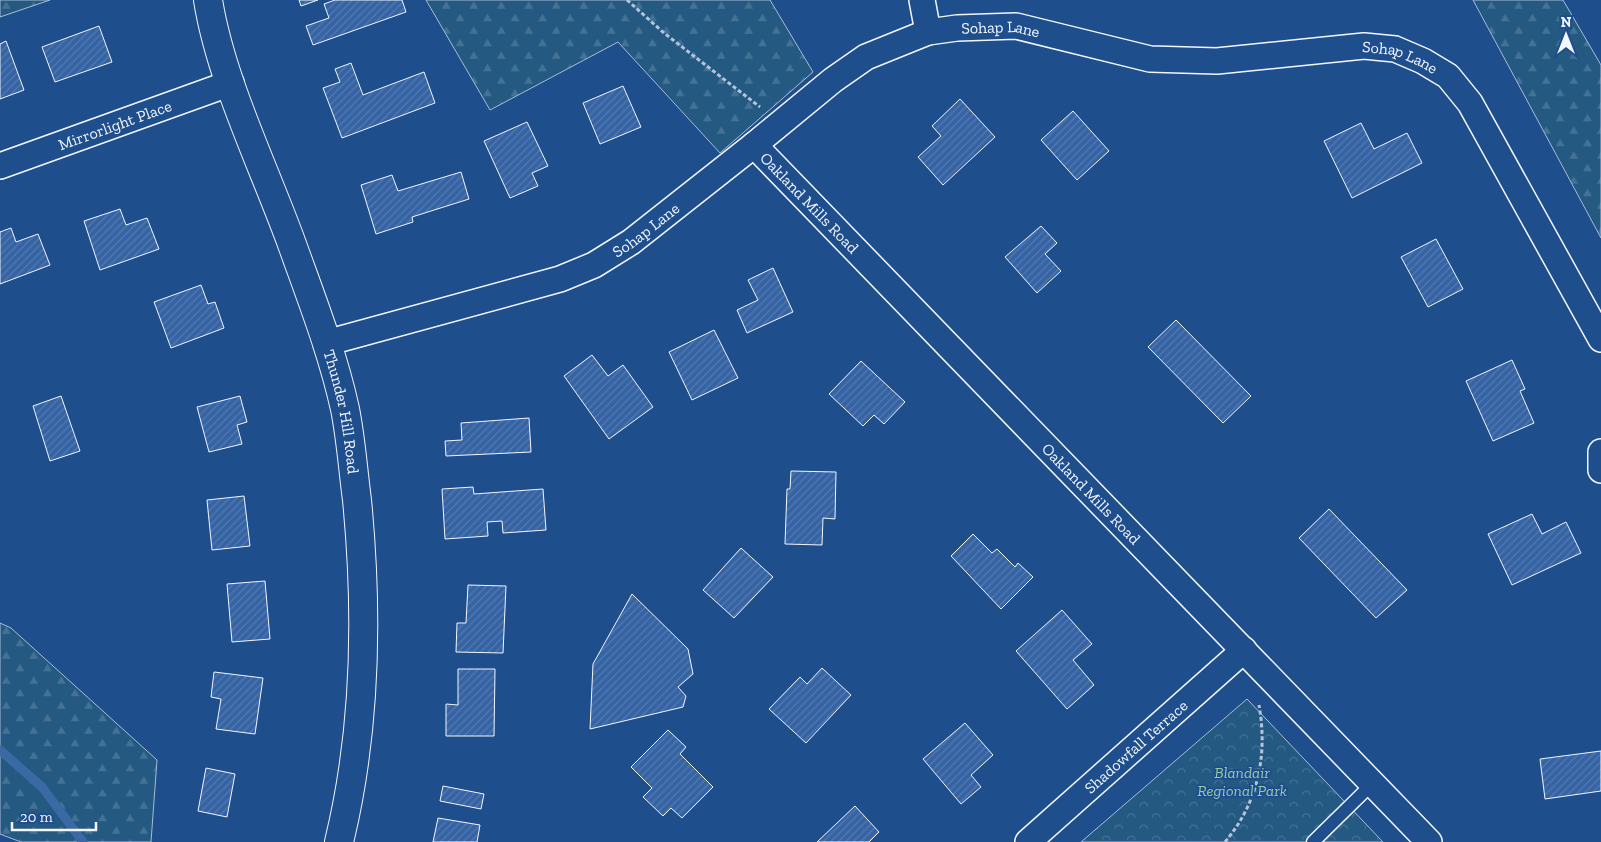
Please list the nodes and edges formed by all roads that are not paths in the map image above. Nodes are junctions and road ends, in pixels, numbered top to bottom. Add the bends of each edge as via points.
1 (208, 0) edge
2 (922, 0) edge
3 (928, 32) junction
4 (231, 83) junction
5 (754, 146) junction
6 (0, 166) edge
7 (1601, 339) edge
8 (326, 343) junction
9 (1601, 452) edge
10 (1601, 470) edge
11 (1244, 650) junction
12 (1372, 784) junction
13 (339, 842) edge
14 (1028, 842) edge
15 (1313, 842) edge
16 (1429, 842) edge

1 - 4 street, Thunder Hill Road
2 - 3 street
3 - 5 street, Sohap Lane via 866,57 833,80
3 - 7 street, Sohap Lane via 1016,26 1150,59 1217,60 1364,46 1395,49 1423,60 1448,76 1470,102
4 - 6 street, Mirrorlight Place
4 - 8 street, Thunder Hill Road
5 - 8 street, Sohap Lane via 631,242 594,265 560,279
5 - 11 street, Oakland Mills Road
8 - 13 street, Thunder Hill Road via 349,437 363,600 362,675 356,745
9 - 10 street
11 - 12 street, Oakland Mills Road
11 - 14 street, Shadowfall Terrace
12 - 15 lane
12 - 16 street, Oakland Mills Road

